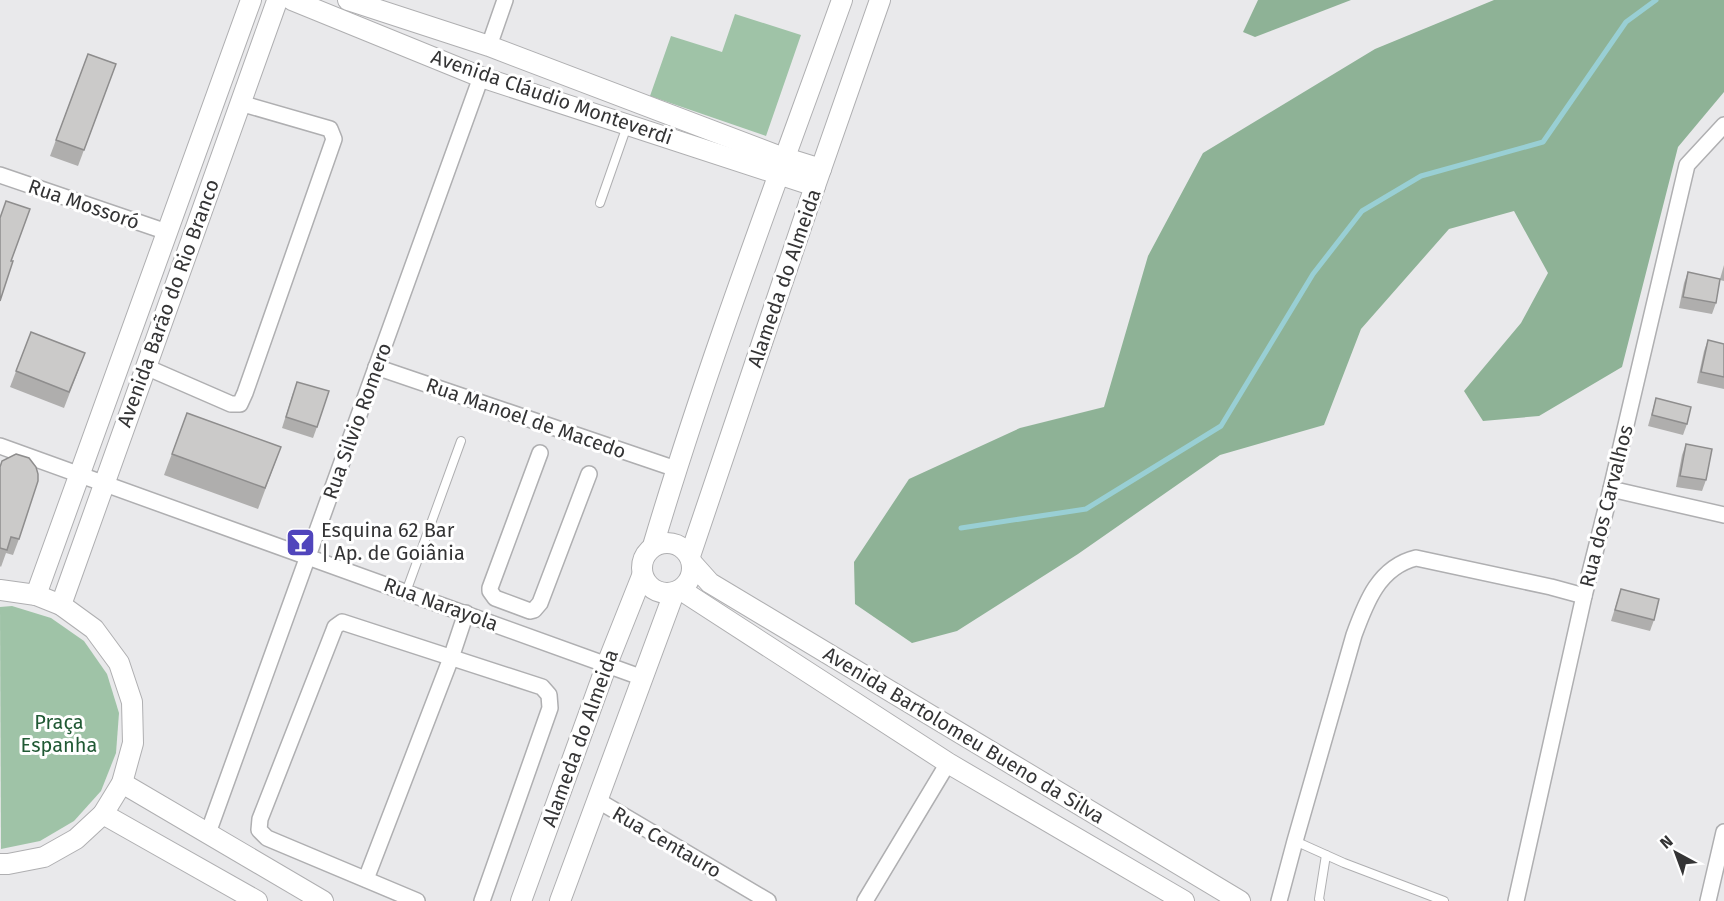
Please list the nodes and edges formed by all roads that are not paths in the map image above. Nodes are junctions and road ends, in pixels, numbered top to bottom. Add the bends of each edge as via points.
1 (251, 0) edge
2 (277, 0) edge
3 (348, 0) edge
4 (505, 0) edge
5 (842, 0) edge
6 (880, 0) edge
7 (489, 46) junction
8 (481, 77) junction
9 (240, 103) junction
10 (627, 124) junction
11 (1724, 125) edge
12 (782, 166) junction
13 (0, 175) edge
14 (818, 177) junction
15 (600, 203) dead end
16 (167, 232) junction
17 (146, 367) junction
18 (376, 367) junction
19 (461, 441) dead end
20 (0, 446) edge
21 (540, 453) dead end
22 (676, 469) junction
23 (590, 474) dead end
24 (79, 475) junction
25 (103, 484) junction
26 (1611, 489) junction
27 (1724, 515) edge
28 (654, 546) junction
29 (308, 557) junction
30 (691, 560) junction
31 (642, 576) junction
32 (0, 590) edge
33 (678, 591) junction
34 (406, 592) junction
35 (36, 595) junction
36 (1584, 596) junction
37 (511, 604) junction
38 (61, 605) junction
39 (466, 613) junction
40 (504, 627) junction
41 (451, 658) junction
42 (607, 664) junction
43 (644, 678) junction
44 (948, 763) junction
45 (122, 783) junction
46 (597, 800) junction
47 (103, 814) junction
48 (1724, 832) edge
49 (208, 833) junction
50 (1295, 840) junction
51 (1326, 855) junction
52 (0, 864) edge
53 (366, 879) junction
54 (257, 901) edge
55 (323, 901) edge
56 (417, 901) edge
57 (482, 901) edge
58 (521, 901) edge
59 (560, 901) edge
60 (768, 901) edge
61 (865, 901) edge
62 (1184, 901) edge
63 (1239, 901) edge
64 (1279, 901) edge
65 (1320, 901) edge
66 (1444, 901) edge
67 (1516, 901) edge
68 (1708, 901) edge

1 - 16 street, Avenida Barão do Rio Branco
2 - 8 street, Avenida Cláudio Monteverdi
2 - 9 street, Avenida Barão do Rio Branco
3 - 7 street, Avenida Cláudio Monteverdi
4 - 7 street
5 - 12 street, Alameda do Almeida
6 - 14 street, Alameda do Almeida
7 - 12 street, Avenida Cláudio Monteverdi
8 - 10 street, Avenida Cláudio Monteverdi
8 - 18 street, Rua Silvio Romero
9 - 17 street, Avenida Barão do Rio Branco
9 - 17 street via 330,129 334,139 245,393 240,404 231,404
10 - 12 street, Avenida Cláudio Monteverdi
10 - 15 lane
11 - 26 street, Rua dos Carvalhos via 1687,165
12 - 14 street, Avenida Cláudio Monteverdi
12 - 22 street, Alameda do Almeida
13 - 16 street, Rua Mossoró
14 - 30 street, Alameda do Almeida
16 - 24 street, Avenida Barão do Rio Branco
17 - 25 street, Avenida Barão do Rio Branco
18 - 22 street, Rua Manoel de Macedo
18 - 29 street, Rua Silvio Romero
19 - 34 lane
20 - 24 street, Rua Narayola
21 - 37 street via 490,588 495,598
22 - 28 street, Alameda do Almeida
23 - 37 street via 540,603 530,611
24 - 25 street, Rua Narayola
24 - 35 street, Avenida Barão do Rio Branco
25 - 29 street, Rua Narayola
25 - 38 street, Avenida Barão do Rio Branco
26 - 27 street
26 - 36 street, Rua dos Carvalhos
28 - 30 street via 667,542 680,546
28 - 31 street via 642,558
29 - 34 street, Rua Narayola
29 - 49 street, Rua Silvio Romero
30 - 33 street via 690,579
30 - 63 street, Avenida Bartolomeu Bueno da Silva via 710,583
31 - 33 street via 649,587 661,593
31 - 42 street, Alameda do Almeida
32 - 35 street
33 - 43 street, Alameda do Almeida
33 - 44 street, Avenida Bartolomeu Bueno da Silva
34 - 39 street, Rua Narayola
35 - 38 street
36 - 50 street via 1416,558 1389,571 1368,601 1354,635
36 - 67 street, Rua dos Carvalhos
37 - 40 street
38 - 45 street via 94,629 119,663 132,702 133,743
39 - 40 street, Rua Narayola
39 - 41 street
40 - 42 street, Rua Narayola
41 - 53 street
41 - 53 street via 339,624 260,819 259,830 267,838
41 - 57 street via 542,687 550,702
42 - 43 street, Rua Narayola
42 - 58 street, Alameda do Almeida
43 - 46 street, Alameda do Almeida
44 - 61 street
44 - 62 street, Avenida Bartolomeu Bueno da Silva
45 - 47 street
45 - 49 street
46 - 59 street, Alameda do Almeida
46 - 60 street, Rua Centauro
47 - 52 street via 76,839 44,856
47 - 54 street
48 - 68 street
49 - 55 street
50 - 51 lane
50 - 64 street
51 - 65 lane
51 - 66 lane
53 - 56 street

